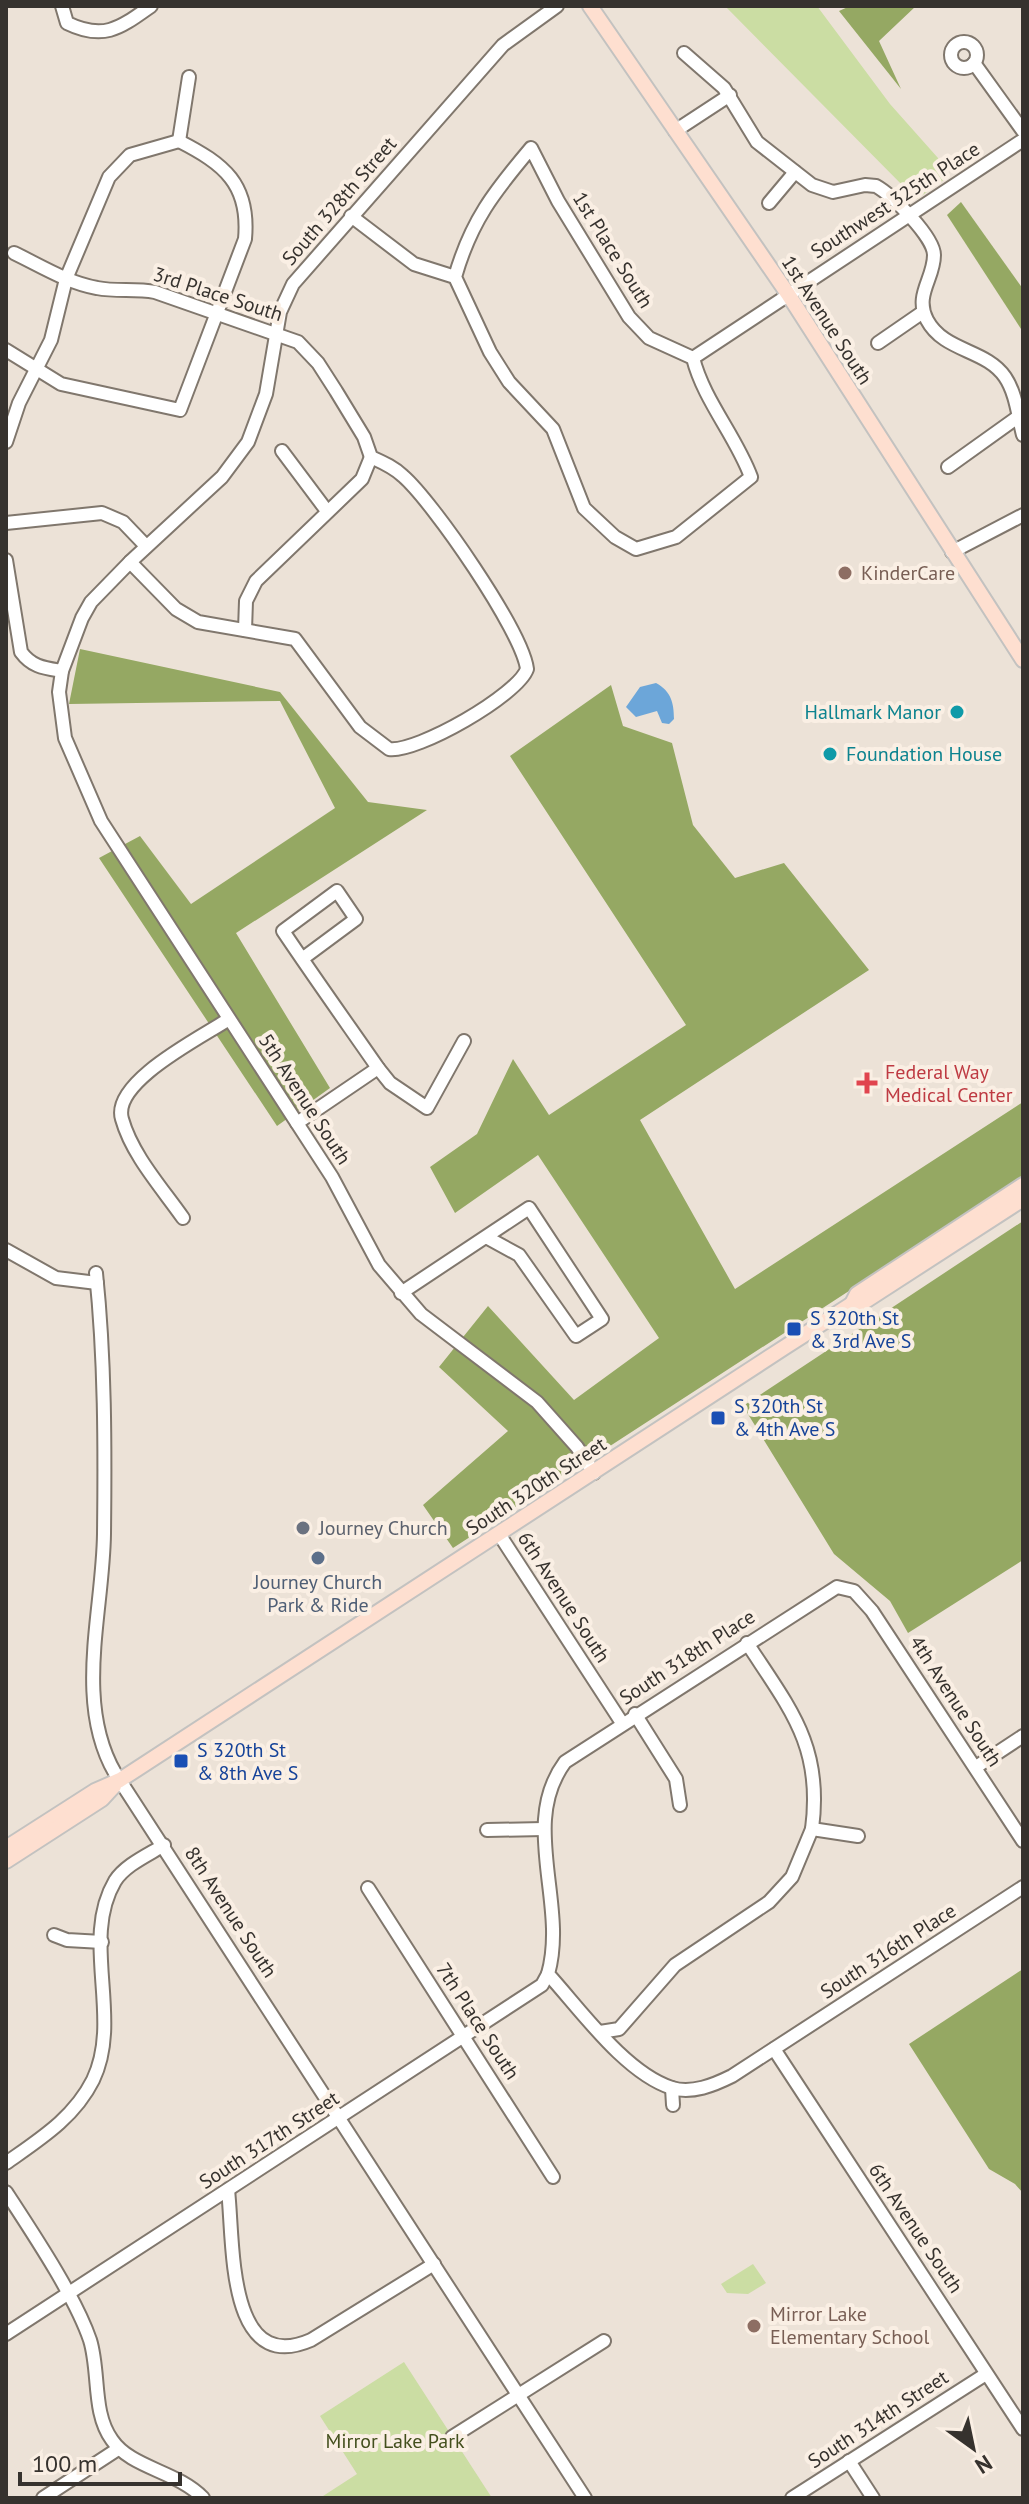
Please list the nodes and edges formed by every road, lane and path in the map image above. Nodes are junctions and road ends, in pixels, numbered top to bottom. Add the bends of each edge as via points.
1 (62, 6) edge
2 (151, 6) edge
3 (557, 6) edge
4 (590, 6) edge
5 (684, 53) dead end
6 (974, 63) dead end
7 (189, 77) dead end
8 (730, 95) junction
9 (675, 131) junction
10 (1023, 131) edge
11 (1023, 140) edge
12 (179, 141) junction
13 (795, 172) junction
14 (769, 203) dead end
15 (351, 216) junction
16 (908, 216) junction
17 (14, 253) dead end
18 (455, 277) junction
19 (66, 279) junction
20 (788, 294) junction
21 (923, 312) junction
22 (214, 316) junction
23 (277, 333) junction
24 (878, 343) dead end
25 (6, 350) edge
26 (693, 358) junction
27 (39, 368) junction
28 (1018, 417) junction
29 (1023, 435) edge
30 (6, 442) edge
31 (282, 451) dead end
32 (371, 457) junction
33 (948, 467) dead end
34 (327, 511) junction
35 (1023, 515) edge
36 (6, 523) edge
37 (146, 546) junction
38 (952, 552) junction
39 (6, 560) edge
40 (130, 562) junction
41 (245, 630) junction
42 (1023, 660) edge
43 (62, 671) junction
44 (59, 692) joint
45 (302, 959) junction
46 (229, 1019) junction
47 (464, 1041) dead end
48 (378, 1068) junction
49 (297, 1123) junction
50 (1023, 1185) edge
51 (1023, 1199) edge
52 (183, 1218) dead end
53 (486, 1237) junction
54 (6, 1250) edge
55 (401, 1293) junction
56 (852, 1304) junction
57 (594, 1473) junction
58 (499, 1534) junction
59 (848, 1588) joint
60 (747, 1643) junction
61 (635, 1714) junction
62 (622, 1723) junction
63 (1023, 1736) edge
64 (976, 1767) junction
65 (120, 1780) junction
66 (680, 1805) dead end
67 (544, 1829) junction
68 (812, 1829) junction
69 (487, 1830) dead end
70 (858, 1836) dead end
71 (1023, 1841) edge
72 (164, 1845) junction
73 (7, 1848) edge
74 (6, 1861) edge
75 (1023, 1887) edge
76 (368, 1888) dead end
77 (54, 1935) dead end
78 (102, 1942) junction
79 (548, 1974) junction
80 (600, 2032) junction
81 (464, 2036) junction
82 (774, 2049) junction
83 (672, 2088) junction
84 (673, 2105) dead end
85 (341, 2117) junction
86 (6, 2163) edge
87 (553, 2177) dead end
88 (228, 2190) junction
89 (6, 2192) edge
90 (434, 2264) junction
91 (66, 2294) junction
92 (6, 2334) edge
93 (604, 2341) dead end
94 (986, 2374) junction
95 (519, 2394) junction
96 (1023, 2429) edge
97 (452, 2437) dead end
98 (118, 2449) junction
99 (849, 2461) junction
100 (43, 2498) edge
101 (203, 2498) edge
102 (585, 2498) edge
103 (792, 2498) edge
104 (873, 2498) edge

1 - 2 street via 67,23 102,33
3 - 15 street, South 328th Street via 503,45
4 - 9 main road, 1st Avenue South
5 - 8 street
6 - 10 street
7 - 12 street
8 - 9 street
8 - 13 street via 754,138
9 - 20 main road, 1st Avenue South
11 - 16 street, Southwest 325th Place
12 - 19 street via 130,155 109,177
12 - 22 street via 232,176 247,217 245,239
13 - 14 street
13 - 16 street via 830,192 876,186
15 - 18 street via 414,264
15 - 23 street, South 328th Street via 293,284
16 - 20 street, Southwest 325th Place
16 - 21 street via 934,250
17 - 19 street, 3rd Place South
18 - 26 street, 1st Place South via 484,204 531,148 629,317 649,338
18 - 26 street via 496,362 553,429 584,508 627,545 645,548 676,537 751,477 739,445 698,379
19 - 22 street, 3rd Place South via 97,288 155,292
19 - 27 street
20 - 26 street, Southwest 325th Place
20 - 38 main road, 1st Avenue South
21 - 24 street
21 - 28 street via 945,340 1002,374
22 - 23 street, 3rd Place South
22 - 27 street via 180,410 61,384
23 - 32 street, 3rd Place South via 298,342 318,363 359,427
23 - 37 street, South 328th Street via 262,412 248,442 222,477
25 - 27 street
27 - 30 street via 19,403
28 - 29 street
28 - 33 street
31 - 34 street
32 - 34 street via 362,479
32 - 41 street via 395,470 421,497 514,633 527,669 518,684 450,728 395,750 380,745 349,713 298,640
34 - 41 street via 252,587
35 - 38 street
36 - 37 street via 102,513 123,522
37 - 40 street, South 328th Street
38 - 42 main road, 1st Avenue South
39 - 43 street via 21,652 39,668
40 - 41 street via 187,617
40 - 43 street, South 328th Street via 91,602
43 - 44 street, South 328th Street
44 - 46 street, 5th Avenue South via 72,759 101,821
45 - 45 street via 283,931 337,891 356,919
45 - 48 street
46 - 49 street, 5th Avenue South
46 - 52 street via 143,1075 125,1092 121,1105 121,1117 142,1159
47 - 48 street via 427,1108 390,1083
48 - 49 street
49 - 55 street, 5th Avenue South via 373,1256
50 - 56 main road, South 320th Street via 857,1294
51 - 56 main road, South 320th Street via 859,1305
53 - 53 street via 529,1208 602,1319 576,1336 519,1255
53 - 55 street
54 - 65 street, 8th Avenue South via 56,1278 97,1278 104,1536 94,1712 101,1745
55 - 57 street, 5th Avenue South via 537,1402
56 - 57 main road, South 320th Street
57 - 58 main road, South 320th Street
58 - 62 street, 6th Avenue South
58 - 65 main road, South 320th Street
59 - 60 street, South 318th Place via 831,1589
59 - 64 street, 4th Avenue South via 872,1611
60 - 61 street, South 318th Place
60 - 68 street via 806,1740 816,1785
61 - 62 street, South 318th Place
61 - 66 street via 676,1779
62 - 67 street, South 318th Place via 574,1754 556,1774
63 - 64 street
64 - 71 street, 4th Avenue South
65 - 72 street, 8th Avenue South
65 - 73 main road, South 320th Street
65 - 74 main road, South 320th Street via 102,1799
67 - 69 street
67 - 79 street via 554,1942
68 - 70 street
68 - 80 street via 792,1877 769,1902 675,1965 619,2029
72 - 78 street via 115,1880
72 - 85 street, 8th Avenue South
75 - 82 street, South 316th Place
76 - 81 street, 7th Place South
77 - 78 street
78 - 86 street via 105,2017 101,2059 93,2079 62,2123
79 - 80 street
79 - 81 street, South 317th Street via 542,1985
80 - 83 street via 643,2073
81 - 85 street, South 317th Street
81 - 87 street, 7th Place South
82 - 83 street, South 316th Place via 717,2084
82 - 94 street, 6th Avenue South
83 - 84 street
85 - 88 street, South 317th Street
85 - 90 street, 8th Avenue South
88 - 90 street via 248,2325 272,2347 311,2340
88 - 91 street, South 317th Street
89 - 91 street
90 - 95 street, 8th Avenue South
91 - 92 street, South 317th Street
91 - 98 street via 89,2337 102,2421
93 - 95 street
94 - 96 street, 6th Avenue South
94 - 99 street, South 314th Street
95 - 97 street
95 - 102 street, 8th Avenue South
98 - 100 street
98 - 101 street via 186,2481
99 - 103 street, South 314th Street
99 - 104 street

